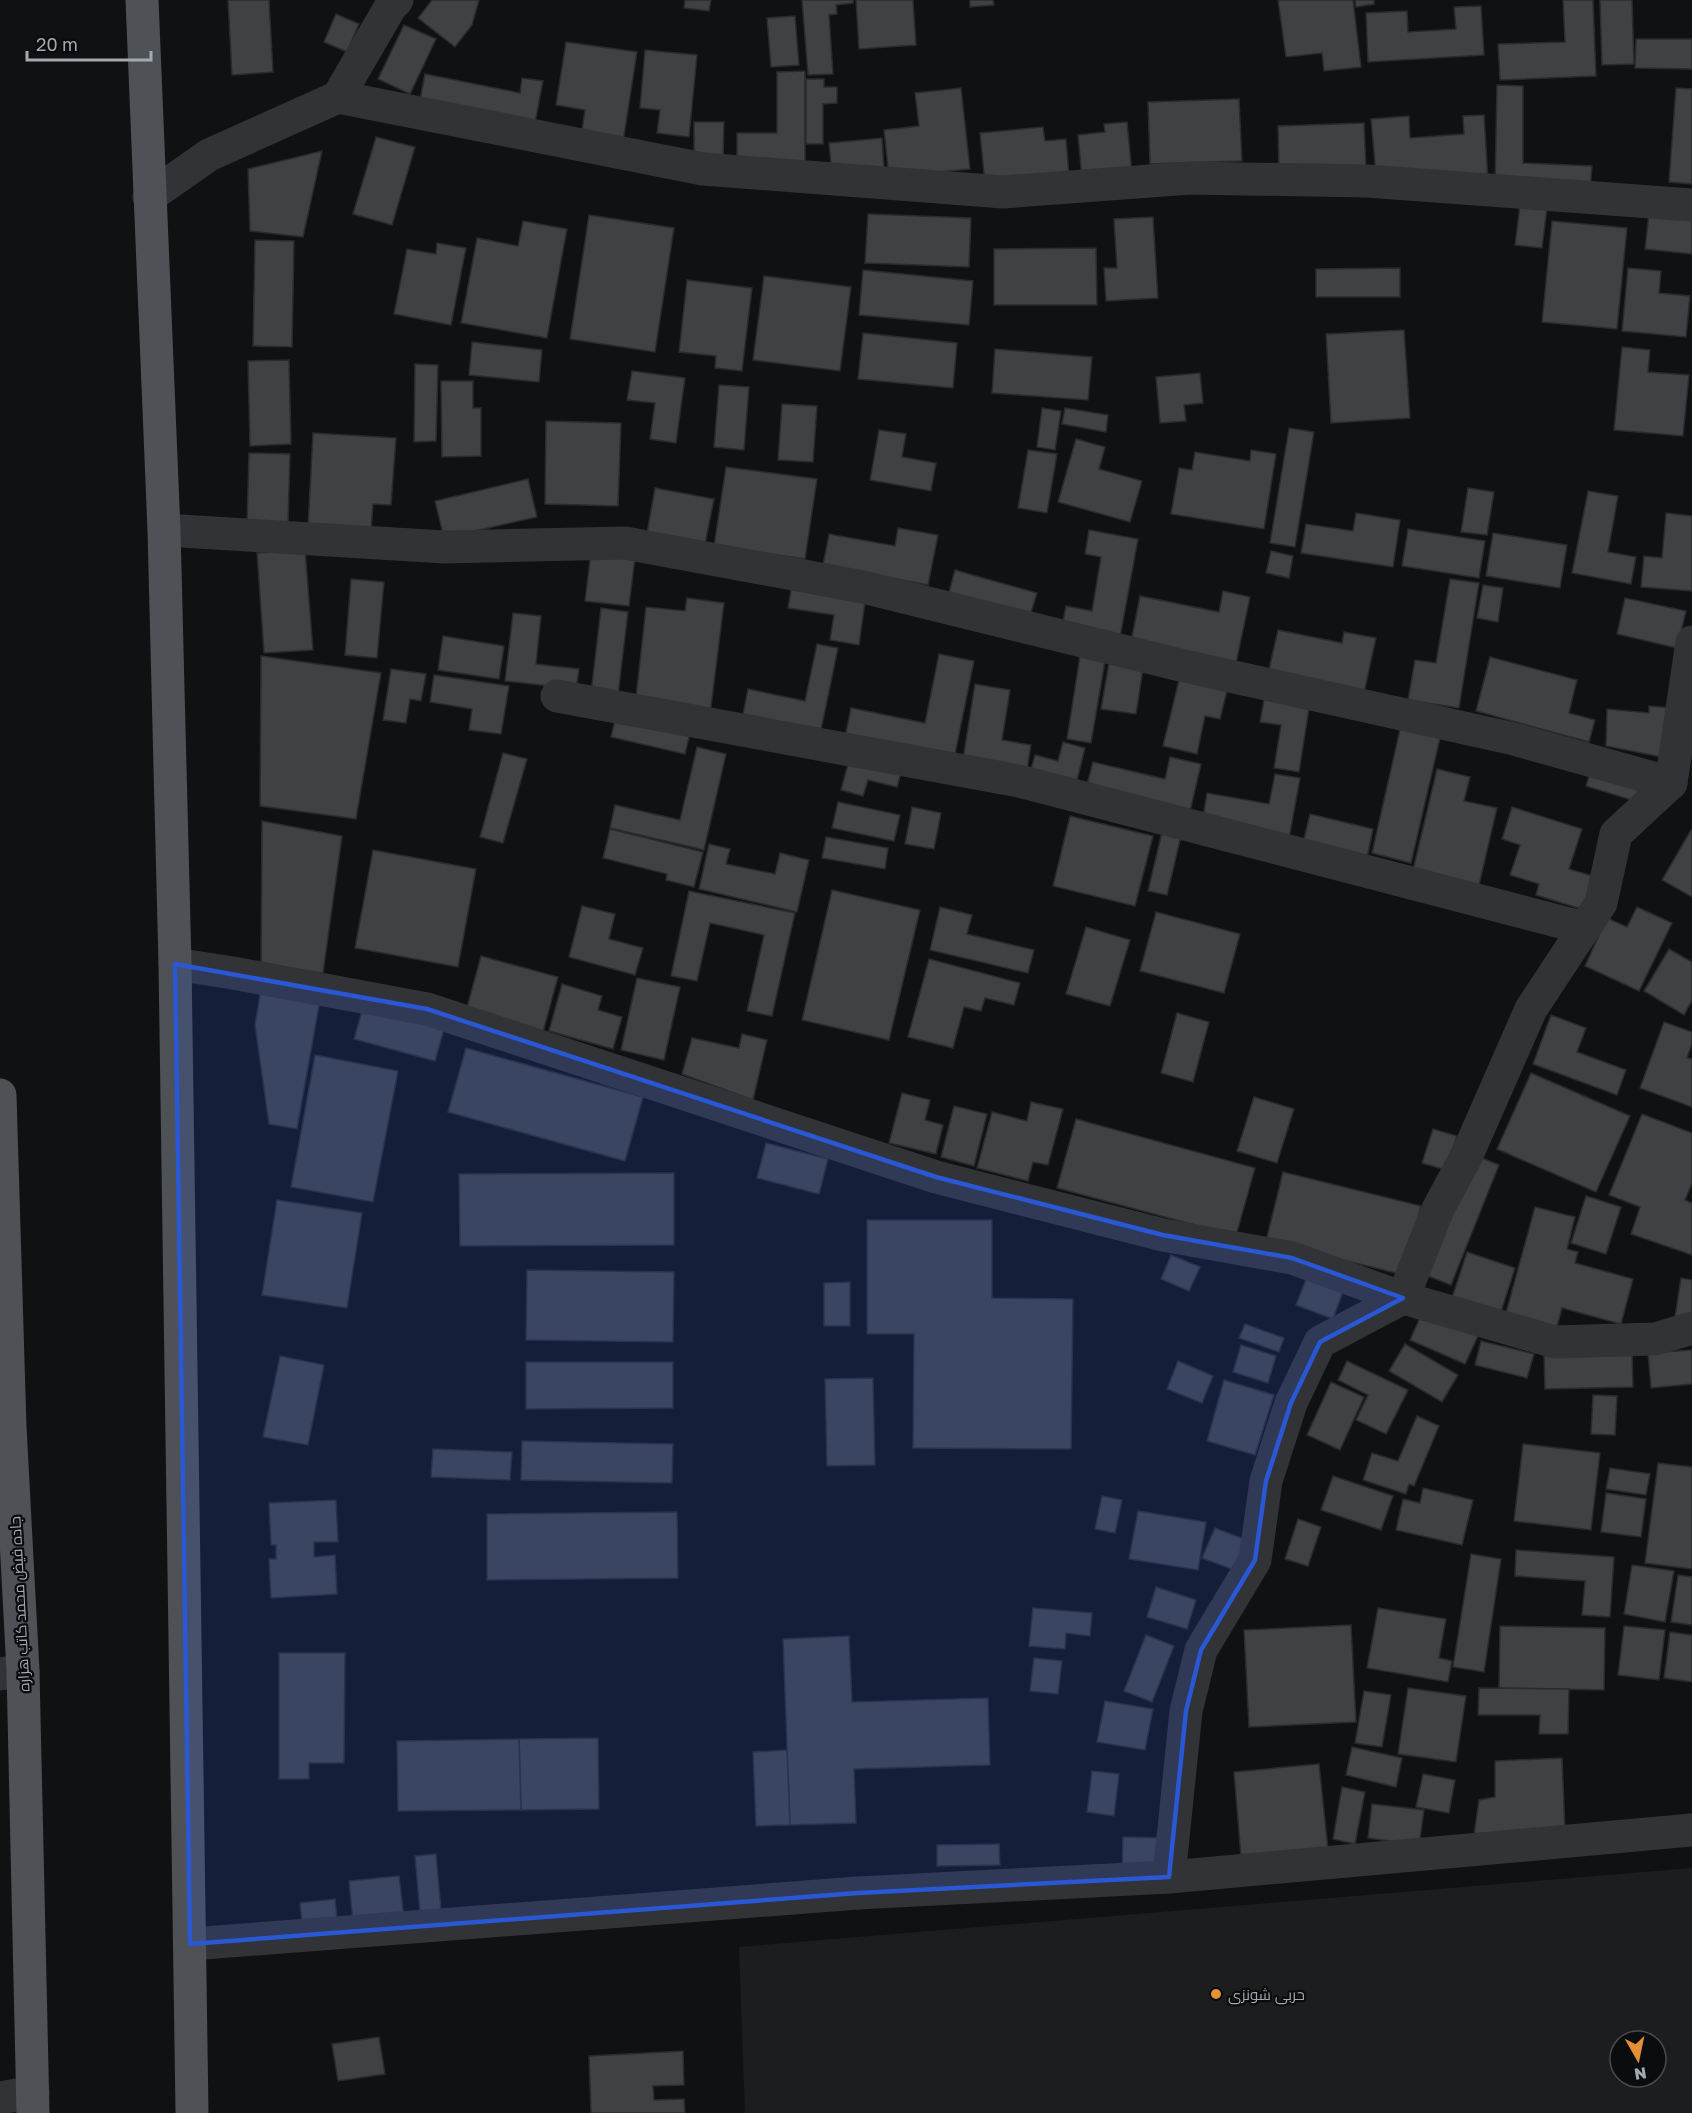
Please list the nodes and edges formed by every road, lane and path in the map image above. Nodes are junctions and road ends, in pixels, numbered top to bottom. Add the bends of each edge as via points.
1 (142, 0) edge
2 (397, 0) edge
3 (338, 97) junction
4 (149, 197) junction
5 (1692, 205) edge
6 (164, 530) junction
7 (1692, 642) edge
8 (557, 696) dead end
9 (1671, 783) junction
10 (1584, 928) junction
11 (175, 964) junction
12 (0, 1095) edge
13 (1403, 1298) junction
14 (1692, 1328) edge
15 (5, 1428) edge
16 (11, 1672) edge
17 (1692, 1830) edge
18 (1169, 1877) junction
19 (190, 1944) junction
20 (0, 2098) edge
21 (33, 2103) edge
22 (192, 2113) edge

1 - 4 main road
2 - 3 street
3 - 4 street via 209,154
3 - 5 street via 703,169 1003,192 1190,178 1367,181
4 - 6 main road
6 - 9 street via 445,547 625,543 863,586 1180,665 1514,739
6 - 11 main road
7 - 9 street
8 - 10 street via 1019,781
9 - 10 street via 1616,834 1601,903
10 - 13 street via 1531,1009 1467,1155 1438,1209
11 - 13 street via 427,1009 936,1177 1163,1235 1292,1258
11 - 19 main road
12 - 15 main road, جاده فیض محمد کاتب هزاره
13 - 14 street via 1555,1342 1655,1339
13 - 18 street via 1320,1342 1291,1403 1266,1481 1255,1560 1202,1650 1188,1701
15 - 16 main road, جاده فیض محمد کاتب هزاره
16 - 21 main road, جاده فیض محمد کاتب هزاره
17 - 18 street
18 - 19 street via 858,1893
19 - 22 main road
20 - 21 street

